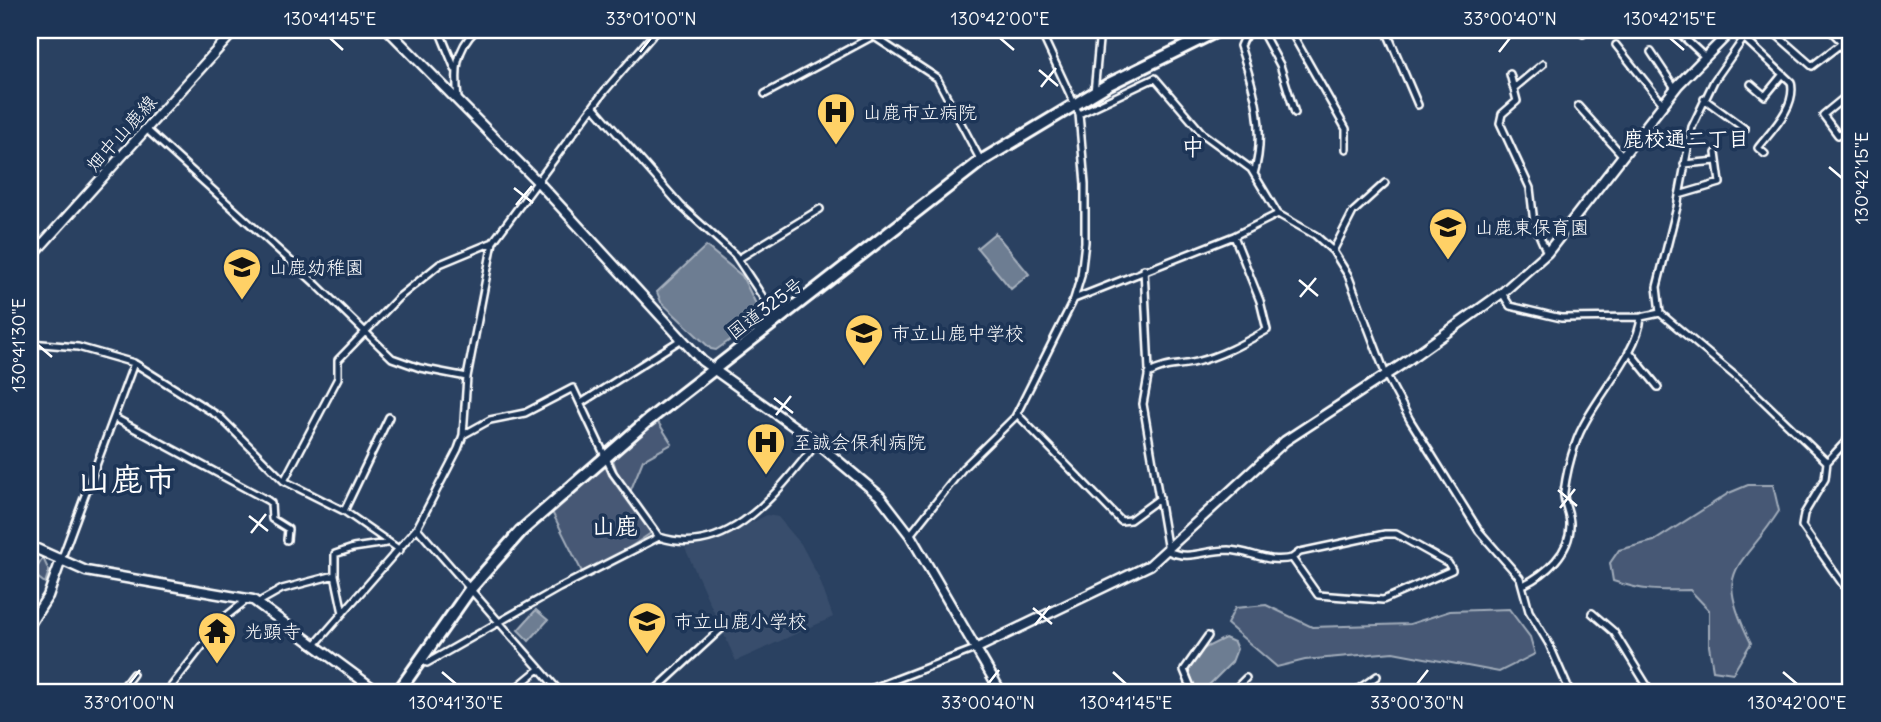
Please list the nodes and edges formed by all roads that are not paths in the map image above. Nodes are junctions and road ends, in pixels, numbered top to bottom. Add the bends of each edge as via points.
1 (235, 30) edge
2 (388, 30) edge
3 (439, 30) edge
4 (476, 30) edge
5 (657, 30) edge
6 (1040, 30) edge
7 (1100, 30) edge
8 (1219, 30) edge
9 (1254, 30) edge
10 (1261, 30) edge
11 (1290, 30) edge
12 (1386, 30) edge
13 (1676, 30) edge
14 (1732, 30) edge
15 (1741, 30) edge
16 (1771, 30) edge
17 (1830, 30) edge
18 (871, 33) edge
19 (1744, 38) junction
20 (1842, 43) junction
21 (1616, 45) dead end
22 (1851, 51) edge
23 (1651, 52) dead end
24 (1705, 57) junction
25 (1544, 64) dead end
26 (455, 69) junction
27 (1510, 74) dead end
28 (1783, 74) junction
29 (1751, 84) dead end
30 (1514, 88) junction
31 (1675, 88) junction
32 (1851, 92) edge
33 (1094, 93) junction
34 (765, 94) dead end
35 (458, 99) junction
36 (1704, 99) junction
37 (1663, 104) junction
38 (1418, 105) dead end
39 (1578, 106) dead end
40 (594, 107) junction
41 (1077, 109) junction
42 (1295, 113) dead end
43 (1851, 126) edge
44 (146, 129) junction
45 (1745, 129) dead end
46 (1346, 149) dead end
47 (1512, 149) junction
48 (1503, 152) dead end
49 (1716, 153) dead end
50 (1765, 154) dead end
51 (1623, 156) junction
52 (981, 161) junction
53 (1717, 161) junction
54 (1684, 164) junction
55 (1254, 174) junction
56 (538, 183) junction
57 (1385, 183) dead end
58 (1679, 195) junction
59 (820, 209) dead end
60 (1278, 214) junction
61 (1234, 236) junction
62 (494, 242) junction
63 (1333, 251) junction
64 (1547, 253) junction
65 (30, 258) edge
66 (737, 259) junction
67 (1144, 269) junction
68 (1502, 293) junction
69 (1074, 299) junction
70 (1660, 313) junction
71 (1641, 317) junction
72 (778, 320) junction
73 (364, 333) junction
74 (682, 340) junction
75 (30, 343) edge
76 (1629, 351) junction
77 (134, 363) junction
78 (712, 369) junction
79 (1148, 374) junction
80 (1386, 375) junction
81 (467, 377) junction
82 (1658, 387) dead end
83 (581, 403) junction
84 (1017, 414) junction
85 (389, 417) dead end
86 (115, 418) junction
87 (463, 435) junction
88 (1851, 436) edge
89 (817, 443) junction
90 (606, 456) junction
91 (1827, 462) junction
92 (284, 481) junction
93 (1160, 498) junction
94 (344, 511) junction
95 (417, 528) junction
96 (910, 535) junction
97 (659, 537) junction
98 (287, 540) dead end
99 (387, 543) junction
100 (30, 546) edge
101 (400, 550) junction
102 (1168, 551) junction
103 (1292, 558) junction
104 (61, 560) junction
105 (335, 575) junction
106 (1523, 584) junction
107 (471, 588) junction
108 (1851, 596) edge
109 (248, 599) junction
110 (257, 603) junction
111 (343, 613) junction
112 (1592, 613) dead end
113 (499, 623) junction
114 (30, 624) edge
115 (722, 629) dead end
116 (1208, 636) dead end
117 (314, 646) junction
118 (975, 649) junction
119 (422, 659) junction
120 (538, 669) junction
121 (133, 674) dead end
122 (1377, 676) dead end
123 (1246, 678) dead end
124 (123, 692) edge
125 (167, 692) edge
126 (378, 692) edge
127 (398, 692) edge
128 (511, 692) edge
129 (560, 692) edge
130 (653, 692) edge
131 (863, 692) edge
132 (1001, 692) edge
133 (1193, 692) edge
134 (1232, 692) edge
135 (1354, 692) edge
136 (1570, 692) edge
137 (1651, 692) edge

1 - 44 street, 畑中山鹿線
2 - 35 street
3 - 26 street
4 - 26 street via 466,39
5 - 40 street
6 - 41 street
7 - 33 street
8 - 33 highway, 国道325号
9 - 55 street via 1240,46 1260,125
10 - 42 street via 1280,65
11 - 46 street via 1346,129
12 - 38 street
13 - 24 street
14 - 24 street
15 - 19 street
16 - 20 street via 1812,66
17 - 20 street
18 - 34 street
18 - 52 street via 937,78
19 - 28 street
19 - 36 street
20 - 22 street
21 - 37 street
23 - 31 street
24 - 31 street
25 - 30 street
26 - 35 street
27 - 30 street
28 - 29 street via 1765,96
28 - 50 street via 1791,82 1791,100 1758,148
30 - 47 street via 1517,101 1499,119
31 - 37 street
32 - 43 street via 1823,115 1838,135
33 - 41 highway, 国道325号
35 - 56 street
36 - 45 street
36 - 54 street
37 - 51 street
39 - 51 street
40 - 56 street
40 - 66 street via 681,206
41 - 52 highway, 国道325号
41 - 55 street via 1155,78 1203,134
41 - 69 street via 1085,242
44 - 65 street, 畑中山鹿線
44 - 73 street
47 - 48 street
47 - 64 street via 1530,188 1534,223
49 - 53 street
51 - 64 street
52 - 72 highway, 国道325号
53 - 54 street
53 - 58 street via 1720,183
54 - 58 street
55 - 60 street
56 - 62 street
56 - 74 street
57 - 63 street via 1353,212
58 - 70 street via 1657,287
59 - 66 street
60 - 61 street
60 - 63 street
61 - 67 street
61 - 79 street via 1267,330 1230,350 1193,363 1164,365
62 - 73 street via 440,264
62 - 81 street
63 - 80 street via 1365,313
64 - 68 street
66 - 72 street
67 - 69 street
67 - 79 street
68 - 71 street via 1510,306 1561,318
68 - 80 street
69 - 84 street
70 - 71 street
70 - 91 street via 1752,390
71 - 76 street
72 - 78 highway, 国道325号
73 - 81 street via 392,358
73 - 92 street via 338,360 338,378
74 - 78 street
74 - 83 street
75 - 77 street via 78,347
76 - 82 street
76 - 106 street via 1599,395 1574,446 1564,495 1570,525 1566,544 1547,570
77 - 86 street
77 - 92 street via 220,416
78 - 89 street
78 - 90 highway, 国道325号
79 - 93 street via 1143,404
80 - 102 street via 1285,441
80 - 106 street via 1479,531
81 - 87 street
83 - 87 street via 573,388 525,413 490,420
83 - 90 street
84 - 93 street via 1121,521 1130,520
84 - 96 street via 963,468
85 - 94 street
86 - 98 street via 267,500 272,519 288,529
86 - 104 street
87 - 95 street
88 - 91 street
89 - 96 street via 880,496
89 - 97 street via 768,502 742,523 706,538
90 - 97 street
90 - 107 highway, 国道325号 via 520,531
91 - 108 street via 1825,479 1802,526
92 - 94 street
93 - 102 street
94 - 99 street
95 - 101 street
95 - 107 street
96 - 118 street
97 - 113 street
99 - 101 street
99 - 105 street via 335,554
100 - 104 street
101 - 111 street
102 - 103 street via 1181,557 1227,550 1275,562
102 - 118 street via 1115,585
103 - 103 street via 1300,552 1396,534 1448,562 1452,570 1369,602 1318,595
104 - 109 street via 86,571
104 - 114 street via 48,596
105 - 110 street via 282,589
105 - 111 street
106 - 136 street via 1529,611
107 - 113 street
107 - 119 highway, 国道325号
109 - 110 street
109 - 125 street via 224,618
110 - 117 street
111 - 117 street
112 - 137 street via 1614,632
113 - 119 street via 427,663
113 - 120 street
115 - 130 street
116 - 133 street via 1184,670
117 - 126 street
118 - 131 street
118 - 132 street
119 - 127 highway, 国道325号
120 - 128 street
120 - 129 street
121 - 124 street
122 - 135 street
123 - 134 street

